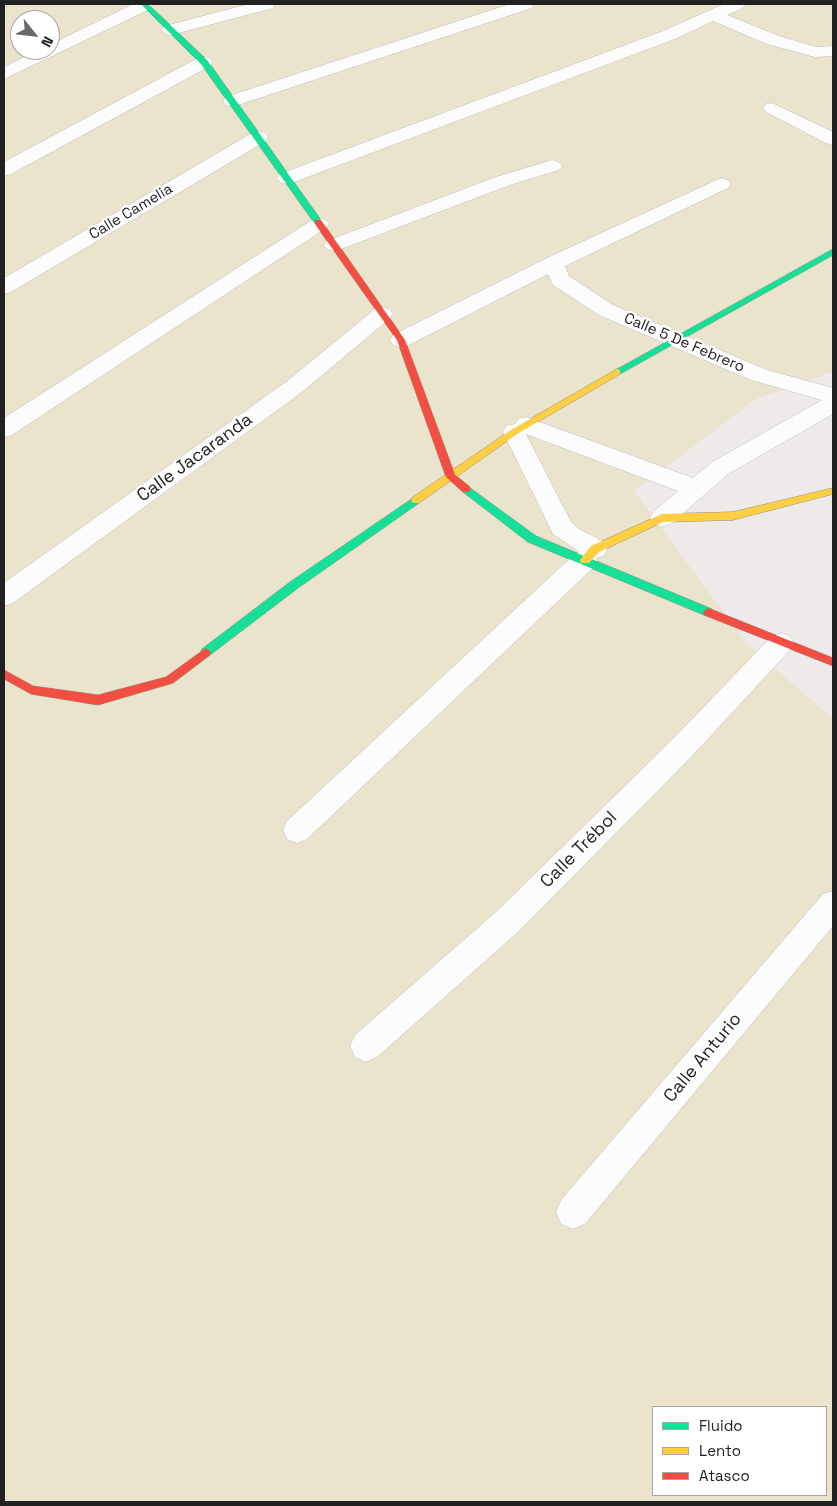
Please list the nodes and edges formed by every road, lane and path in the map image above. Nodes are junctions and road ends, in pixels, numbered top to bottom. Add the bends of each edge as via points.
1 (144, 4) edge
2 (267, 4) edge
3 (526, 4) edge
4 (737, 4) edge
5 (713, 15) junction
6 (171, 30) junction
7 (833, 51) edge
8 (204, 62) junction
9 (4, 74) edge
10 (232, 101) junction
11 (772, 108) dead end
12 (259, 137) junction
13 (833, 139) edge
14 (552, 166) dead end
15 (4, 170) edge
16 (287, 178) junction
17 (721, 184) dead end
18 (319, 224) junction
19 (334, 245) junction
20 (833, 252) edge
21 (554, 263) junction
22 (4, 287) edge
23 (382, 314) junction
24 (674, 339) junction
25 (401, 340) junction
26 (833, 396) edge
27 (833, 404) edge
28 (4, 428) edge
29 (520, 429) junction
30 (451, 477) junction
31 (697, 489) junction
32 (833, 491) edge
33 (662, 518) junction
34 (590, 554) junction
35 (4, 596) edge
36 (781, 643) junction
37 (833, 662) edge
38 (4, 674) edge
39 (297, 830) dead end
40 (829, 917) edge
41 (366, 1046) dead end
42 (573, 1212) dead end

1 - 6 street
1 - 9 street
2 - 6 street
3 - 10 street
4 - 5 street
5 - 7 street via 773,40 815,52
5 - 16 street via 669,35
6 - 8 street
8 - 10 street
8 - 15 street
10 - 12 street
11 - 13 street
12 - 16 street
12 - 22 street, Calle Camelia
14 - 19 street
16 - 18 street
17 - 21 street
18 - 19 street
18 - 28 street
19 - 23 street
20 - 24 street
21 - 24 street, Calle 5 De Febrero via 560,280 606,310
21 - 25 street
23 - 25 street
23 - 35 street, Calle Jacaranda via 294,387
24 - 26 street, Calle 5 De Febrero via 759,375
24 - 29 street
25 - 30 street
27 - 31 street via 720,468
29 - 30 street
29 - 31 street
29 - 34 street via 562,528
30 - 34 street via 532,539
30 - 38 street via 294,585 170,680 98,700 31,690
31 - 33 street
32 - 33 street via 733,516
33 - 34 street
34 - 36 street
34 - 39 street
36 - 37 street
36 - 41 street, Calle Trébol via 683,747 507,922
40 - 42 street, Calle Anturio

